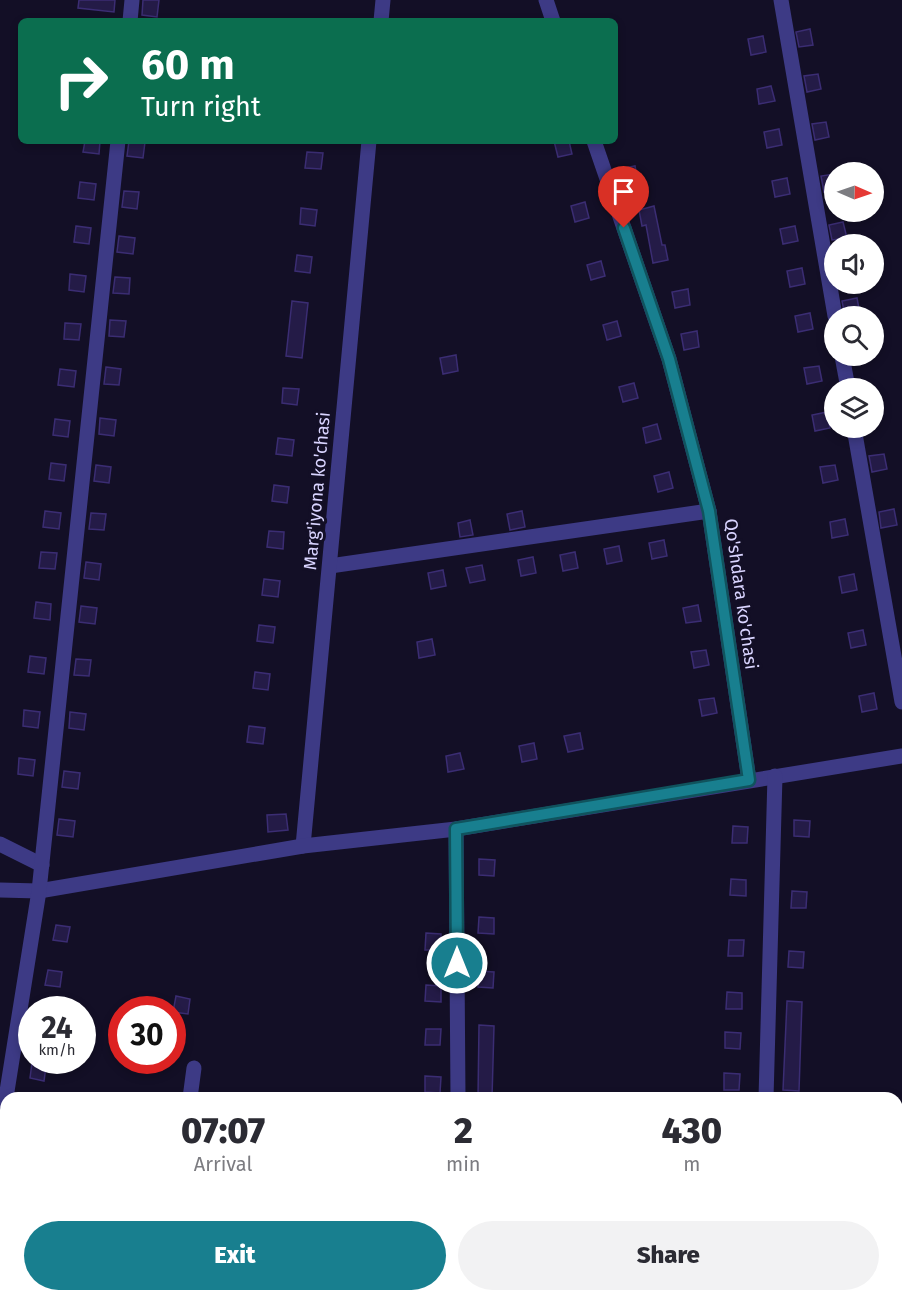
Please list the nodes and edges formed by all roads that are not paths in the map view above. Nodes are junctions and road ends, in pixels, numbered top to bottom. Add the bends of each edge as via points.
1 (132, 0) edge
2 (383, 0) edge
3 (546, 0) edge
4 (781, 0) edge
5 (130, 18) edge
6 (381, 18) edge
7 (552, 18) edge
8 (118, 144) edge
9 (369, 144) edge
10 (595, 144) edge
11 (833, 306) edge
12 (856, 438) edge
13 (709, 511) junction
14 (330, 566) junction
15 (902, 702) edge
16 (902, 756) edge
17 (775, 776) junction
18 (749, 780) junction
19 (456, 829) junction
20 (0, 844) edge
21 (303, 846) junction
22 (42, 865) junction
23 (0, 890) edge
24 (39, 891) junction
25 (194, 1068) dead end
26 (7, 1092) edge
27 (191, 1092) edge
28 (458, 1092) edge
29 (766, 1092) edge

1 - 5 street
2 - 6 street
3 - 7 street
4 - 11 street
8 - 22 street
9 - 14 street, Marg'iyona ko'chasi
10 - 13 street, Qo'shdara ko'chasi via 669,359
12 - 15 street
13 - 14 street
13 - 18 street, Qo'shdara ko'chasi
14 - 21 street, Marg'iyona ko'chasi
16 - 17 street
17 - 18 street
17 - 29 street
18 - 19 street
19 - 21 street
19 - 28 street
20 - 22 street
21 - 24 street
22 - 24 street
23 - 24 street
24 - 26 street
25 - 27 street

